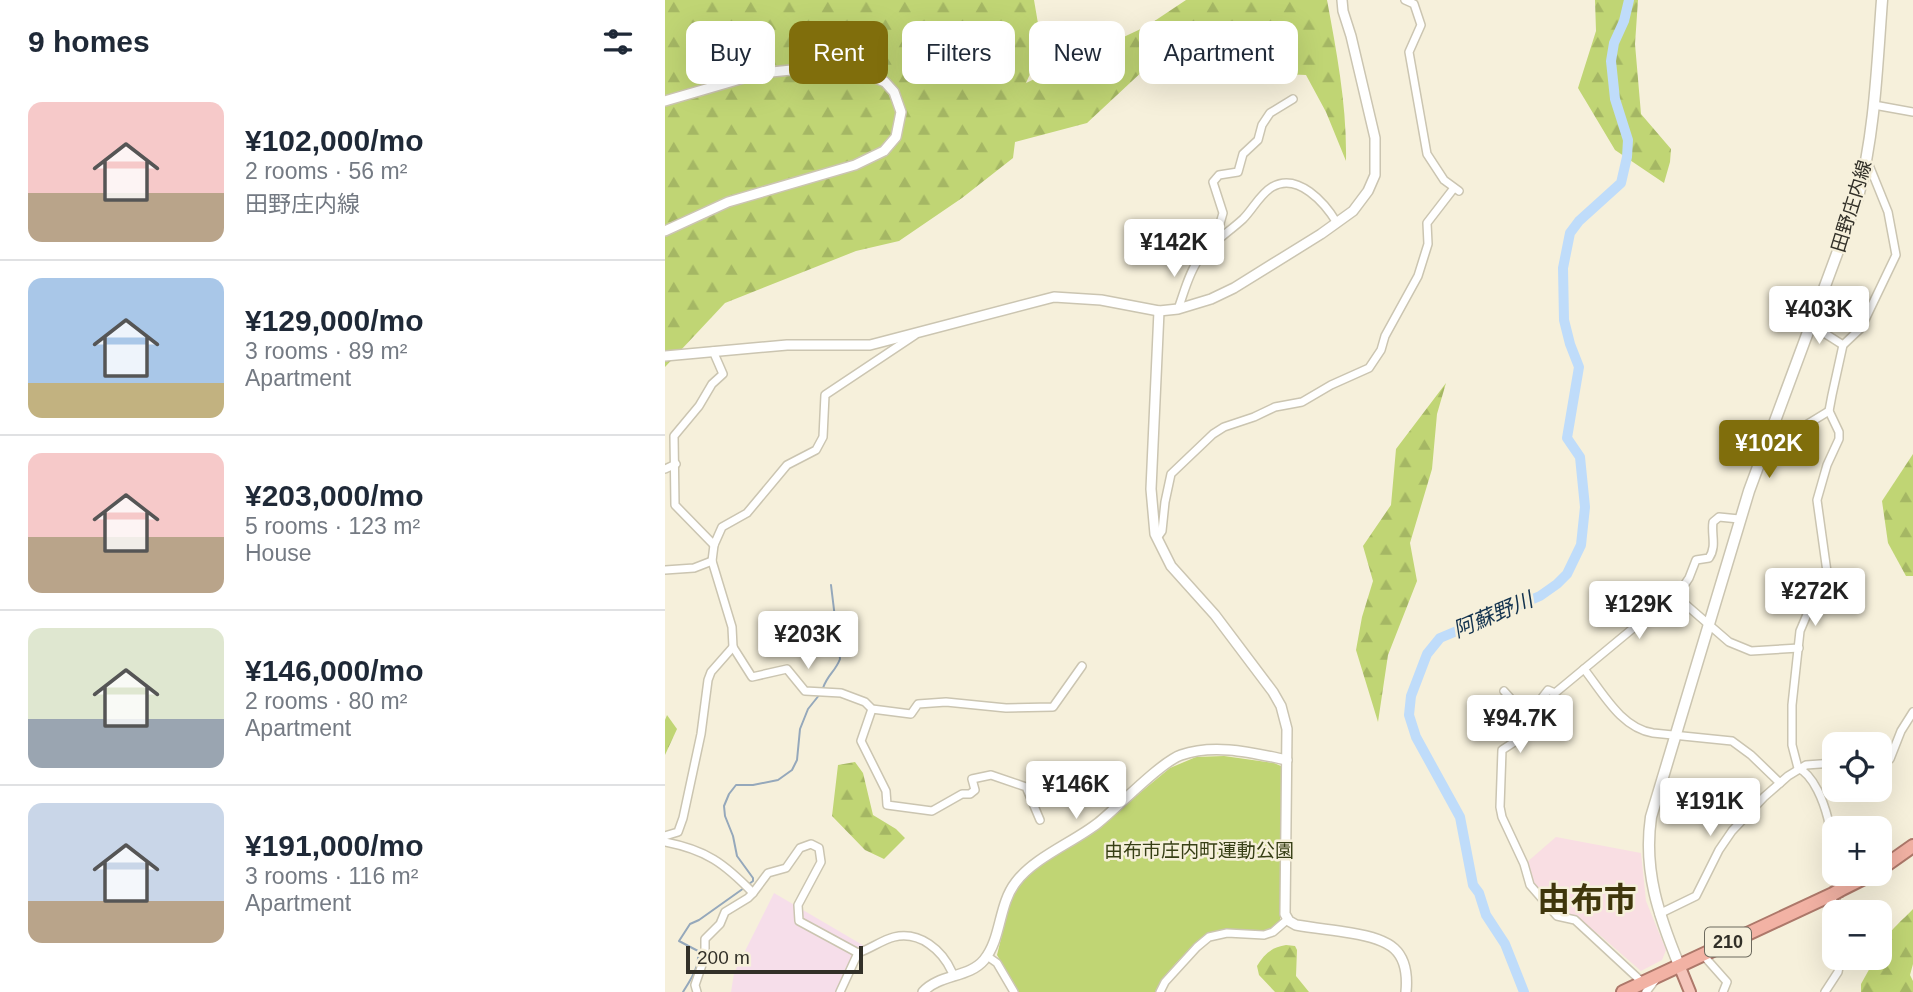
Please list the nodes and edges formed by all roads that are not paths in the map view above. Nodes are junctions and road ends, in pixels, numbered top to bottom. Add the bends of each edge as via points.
1 (1342, 0) edge
2 (1405, 0) edge
3 (1882, 0) edge
4 (1293, 99) dead end
5 (665, 101) edge
6 (1874, 105) junction
7 (1913, 112) edge
8 (1866, 165) junction
9 (1337, 223) junction
10 (665, 231) edge
11 (1215, 242) junction
12 (1178, 309) junction
13 (1159, 311) junction
14 (1810, 324) junction
15 (917, 334) junction
16 (1843, 345) junction
17 (713, 351) junction
18 (665, 356) edge
19 (1829, 411) junction
20 (1761, 456) junction
21 (675, 464) junction
22 (665, 469) edge
23 (1739, 519) junction
24 (1157, 538) junction
25 (714, 545) junction
26 (712, 561) junction
27 (666, 572) edge
28 (1677, 597) junction
29 (1708, 625) junction
30 (733, 647) junction
31 (1799, 648) junction
32 (1082, 666) dead end
33 (1584, 669) junction
34 (1504, 691) dead end
35 (872, 709) junction
36 (1913, 712) edge
37 (1527, 717) junction
38 (1675, 736) junction
39 (1892, 754) edge
40 (1287, 760) junction
41 (1822, 764) edge
42 (1798, 768) junction
43 (1780, 783) junction
44 (1827, 816) edge
45 (1040, 820) dead end
46 (665, 836) edge
47 (665, 842) edge
48 (1913, 846) edge
49 (1892, 861) edge
50 (1849, 886) edge
51 (753, 892) junction
52 (1659, 914) junction
53 (1288, 919) junction
54 (858, 953) junction
55 (1702, 954) junction
56 (987, 956) junction
57 (1679, 965) junction
58 (1839, 970) edge
59 (952, 972) dead end
60 (1644, 987) edge
61 (697, 992) edge
62 (839, 992) edge
63 (923, 992) edge
64 (1014, 992) edge
65 (1160, 992) edge
66 (1406, 992) edge
67 (1623, 992) edge
68 (1690, 992) edge
69 (1723, 992) edge
70 (1825, 992) edge

1 - 9 street via 1377,157 1368,191
2 - 24 street via 1414,4 1421,26 1409,52 1427,154 1456,189 1427,223 1428,244 1418,275 1369,368 1302,402 1275,407 1213,434 1171,474
3 - 6 main road, 田野庄内線
4 - 11 street via 1270,113 1258,140 1243,153 1238,172 1219,175 1213,182 1223,213
5 - 10 street via 761,73 836,70 862,72 885,82 901,112 896,137 884,151 728,202
6 - 7 street
6 - 8 main road, 田野庄内線
8 - 14 main road, 田野庄内線
8 - 16 street via 1888,212 1896,255 1861,328
9 - 11 street via 1310,191 1287,183 1273,186
9 - 12 street via 1234,288
11 - 12 street via 1197,260
12 - 13 street
13 - 15 street via 1054,297
13 - 24 street via 1151,489
14 - 16 street
14 - 20 main road, 田野庄内線
15 - 17 street via 870,345
15 - 25 street via 825,395 823,437 816,450 787,465 747,513 722,527
16 - 19 street
17 - 18 street
17 - 21 street via 723,373 674,436
19 - 20 street via 1806,425 1793,448 1771,458
19 - 31 street via 1839,439 1818,500 1828,579 1804,618
20 - 23 main road, 田野庄内線
21 - 22 street
21 - 25 street via 675,505
23 - 28 street via 1719,517 1713,522 1713,553 1696,560
23 - 29 main road, 田野庄内線
24 - 40 street via 1171,566 1273,692 1287,729
25 - 26 street
26 - 27 street
26 - 30 street via 732,627
28 - 29 street
28 - 33 street
29 - 31 street via 1729,642 1751,651
29 - 38 main road, 田野庄内線
30 - 35 street via 752,677 787,669 805,691 841,692
30 - 46 street via 708,680 683,818 678,832
31 - 42 street via 1792,705 1792,745
32 - 35 street via 1053,707 946,702 918,704 911,713
33 - 37 street via 1555,693 1548,690
33 - 38 street via 1629,724 1641,731
34 - 37 street
35 - 45 street via 861,741 886,791 887,805 932,811 970,794 975,790 972,779 991,775 1026,787
36 - 39 street
37 - 60 street via 1519,739 1502,750 1500,807 1530,885 1557,916 1575,920
38 - 43 street via 1732,741
38 - 52 main road, 田野庄内線 via 1649,829 1649,872
40 - 53 street via 1284,898
40 - 56 street via 1232,750 1193,752 1173,759 1098,823 1019,877 1006,897
41 - 42 street
42 - 43 street
42 - 44 street via 1807,772
43 - 52 street via 1732,831 1696,896
47 - 51 street via 692,847 729,868
48 - 49 highway
50 - 55 highway, 210
51 - 54 street via 768,873 786,867 800,848 818,848 821,862 798,905 799,921
51 - 61 street via 725,912 720,925 705,939
52 - 57 main road, 田野庄内線
53 - 65 street via 1264,935 1227,933 1206,939
53 - 66 street via 1296,925 1373,937 1389,944 1405,964
54 - 59 street via 892,937 913,937 935,948
54 - 62 street
55 - 57 highway, 210
55 - 69 street via 1727,982
56 - 63 street via 977,967 935,982
56 - 64 street via 997,963
57 - 60 highway, 210
57 - 68 main road
58 - 70 street
60 - 67 highway, 210

